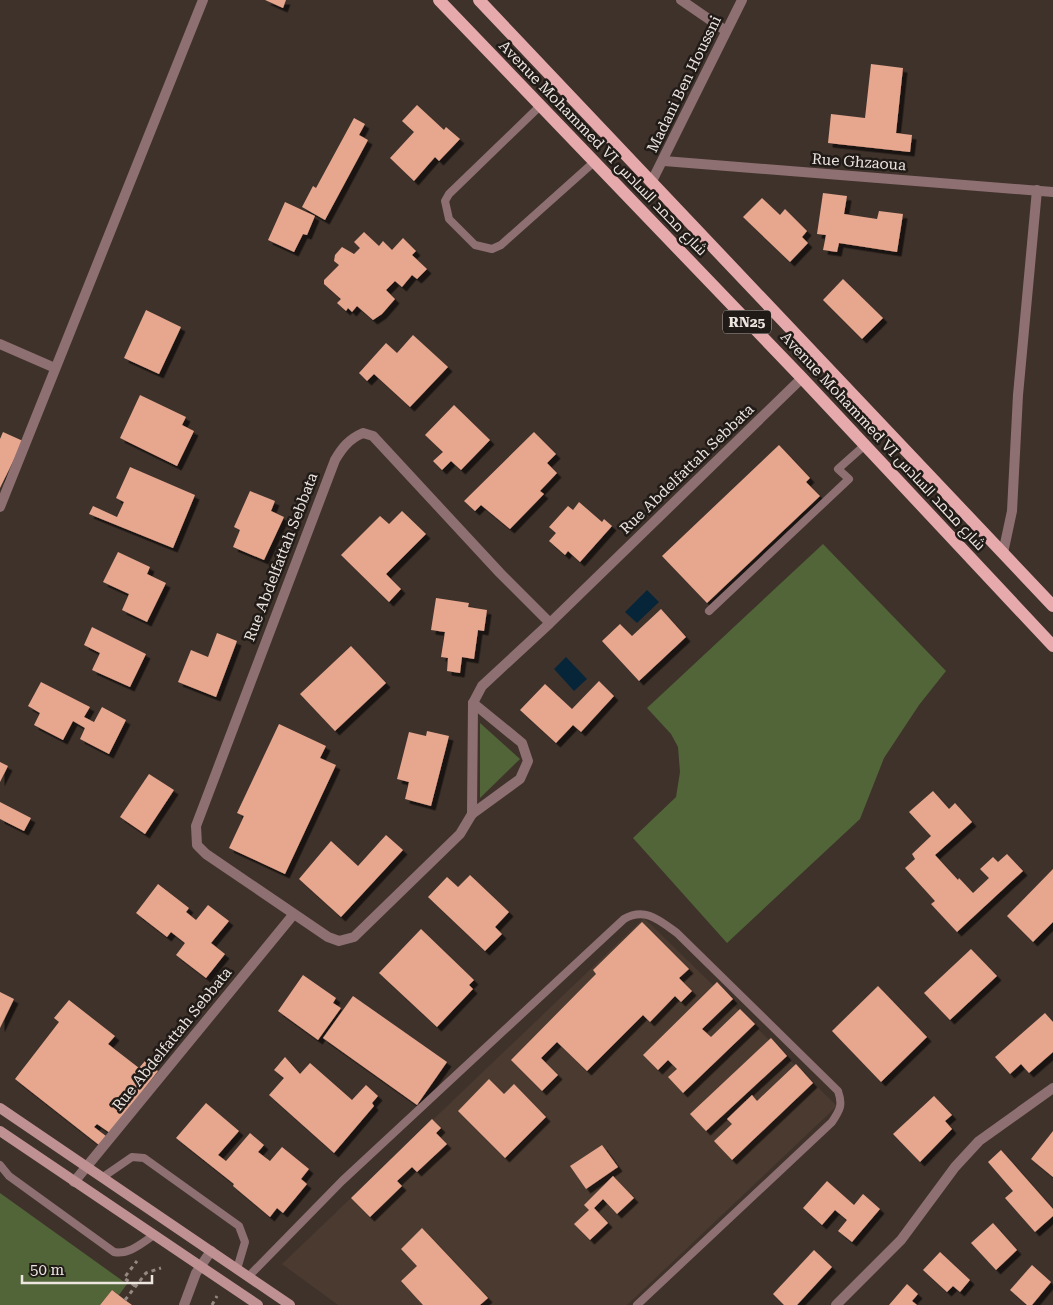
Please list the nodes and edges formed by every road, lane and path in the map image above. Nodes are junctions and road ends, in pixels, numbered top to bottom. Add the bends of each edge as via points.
1 (203, 0) edge
2 (439, 0) edge
3 (478, 0) edge
4 (681, 0) edge
5 (742, 0) edge
6 (726, 31) junction
7 (540, 106) junction
8 (664, 161) junction
9 (594, 162) junction
10 (652, 181) junction
11 (1037, 190) junction
12 (1053, 192) edge
13 (0, 344) edge
14 (55, 368) junction
15 (802, 378) junction
16 (865, 445) junction
17 (0, 507) edge
18 (1003, 553) junction
19 (1053, 606) edge
20 (709, 611) dead end
21 (550, 623) junction
22 (1053, 646) edge
23 (473, 703) junction
24 (472, 814) junction
25 (293, 915) junction
26 (1053, 1088) edge
27 (0, 1108) edge
28 (0, 1131) edge
29 (0, 1164) edge
30 (88, 1166) junction
31 (103, 1177) junction
32 (74, 1182) junction
33 (154, 1235) junction
34 (211, 1251) junction
35 (140, 1258) dead end
36 (200, 1266) junction
37 (161, 1268) dead end
38 (237, 1269) junction
39 (248, 1276) junction
40 (135, 1286) junction
41 (217, 1296) dead end
42 (125, 1300) dead end
43 (184, 1305) edge
44 (212, 1305) edge
45 (258, 1305) edge
46 (290, 1305) edge
47 (637, 1305) edge
48 (836, 1305) edge

1 - 14 street
2 - 7 main road, Avenue Mohammed VI شارع محمد السادس / RN25
3 - 10 main road, Avenue Mohammed VI شارع محمد السادس / RN25
4 - 6 street
5 - 6 street, Madani Ben Houssni
6 - 8 street, Madani Ben Houssni
7 - 9 main road, Avenue Mohammed VI شارع محمد السادس / RN25
7 - 9 lane via 449,194 445,202 449,219 474,245 492,248 501,245
8 - 10 street, Madani Ben Houssni
8 - 11 street, Rue Ghzaoua
9 - 15 main road, Avenue Mohammed VI شارع محمد السادس / RN25
10 - 18 main road, Avenue Mohammed VI شارع محمد السادس / RN25
11 - 12 street, Rue Ghzaoua
11 - 18 street via 1018,395 1012,511
13 - 14 street
14 - 17 street
15 - 16 main road, Avenue Mohammed VI شارع محمد السادس / RN25
15 - 21 street, Rue Abdelfattah Sebbata
16 - 20 lane via 838,469 849,479
16 - 22 main road, Avenue Mohammed VI شارع محمد السادس / RN25
18 - 19 main road, Avenue Mohammed VI شارع محمد السادس / RN25
21 - 23 street, Rue Abdelfattah Sebbata via 482,686
21 - 25 street, Rue Abdelfattah Sebbata via 373,436 363,433 344,446 335,460 275,614 196,826 197,845 206,854
23 - 24 street
23 - 24 street via 522,743 528,761 520,779
24 - 25 street, Rue Abdelfattah Sebbata via 460,834 354,937 339,941
25 - 30 street, Rue Abdelfattah Sebbata
26 - 48 street via 979,1141 955,1167 901,1240
27 - 30 main road
28 - 32 main road
29 - 33 lane via 8,1176 114,1252 129,1250
30 - 31 main road
30 - 32 street, Rue Abdelfattah Sebbata
31 - 34 main road
31 - 38 lane via 132,1157 144,1158 240,1226 245,1242
32 - 33 main road
33 - 36 main road
34 - 36 street
34 - 38 main road
35 - 40 path via 124,1278
36 - 43 street
36 - 45 main road
37 - 40 path via 146,1273
38 - 39 main road
39 - 46 main road
39 - 47 lane via 342,1181 624,919 644,913 677,933 838,1092 842,1103 832,1122
40 - 42 path
41 - 44 path

